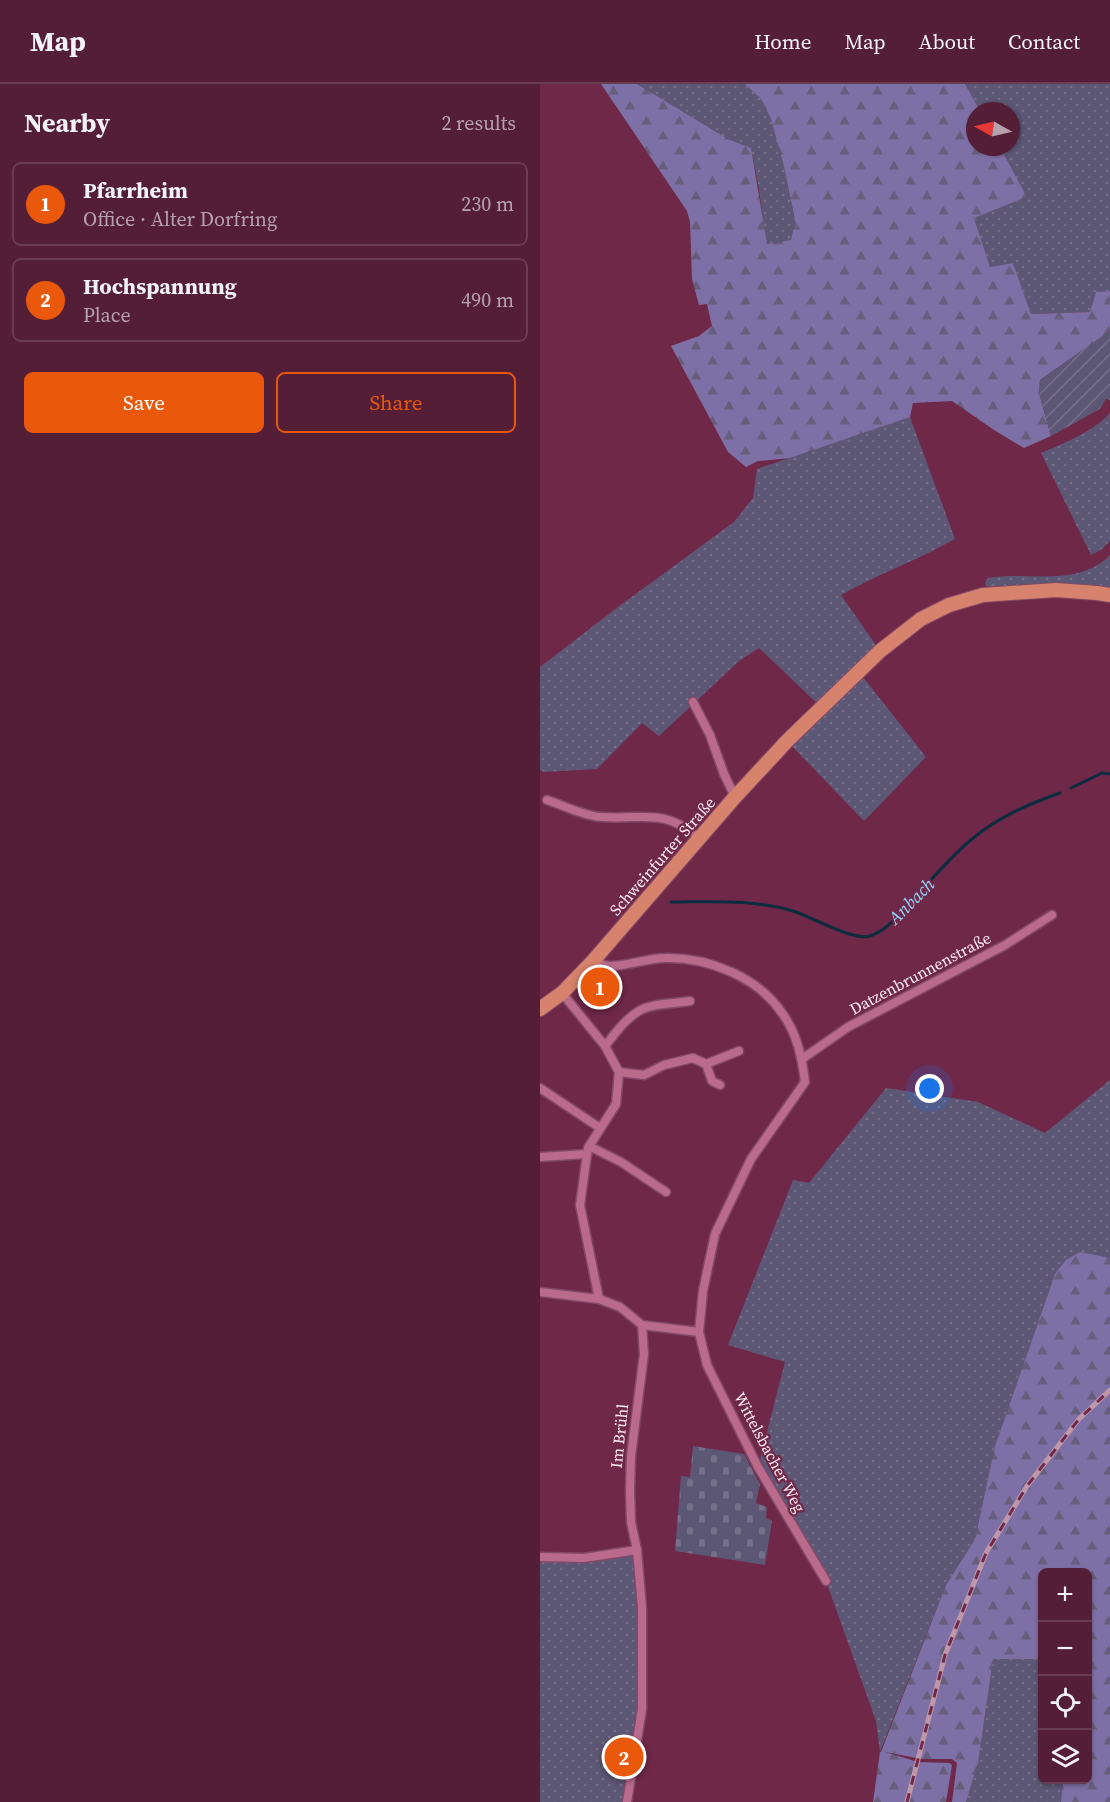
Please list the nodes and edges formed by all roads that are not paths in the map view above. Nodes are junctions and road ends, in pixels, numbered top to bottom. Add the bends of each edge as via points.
1 (1110, 595) edge
2 (693, 702) dead end
3 (735, 797) junction
4 (548, 800) dead end
5 (700, 838) junction
6 (1052, 915) dead end
7 (593, 962) junction
8 (562, 993) junction
9 (690, 1001) dead end
10 (540, 1009) edge
11 (605, 1046) junction
12 (739, 1051) dead end
13 (802, 1059) junction
14 (706, 1064) junction
15 (619, 1072) junction
16 (720, 1085) dead end
17 (540, 1088) edge
18 (600, 1128) junction
19 (588, 1150) junction
20 (540, 1156) edge
21 (666, 1192) dead end
22 (540, 1292) edge
23 (599, 1299) junction
24 (642, 1324) junction
25 (699, 1332) junction
26 (637, 1550) junction
27 (540, 1557) edge
28 (826, 1581) dead end
29 (627, 1802) edge

1 - 3 main road, Schweinfurter Straße via 1056,591 983,595 949,604 921,619 880,651
2 - 3 street
3 - 5 main road, Schweinfurter Straße
4 - 5 street via 599,818 656,816 676,821
5 - 7 main road, Schweinfurter Straße
6 - 13 street, Datzenbrunnenstraße via 1005,945 848,1027
7 - 8 main road, Schweinfurter Straße
7 - 13 street via 609,966 666,958 704,962 725,969 746,979 782,1012
8 - 10 main road, Schweinfurter Straße
8 - 11 street
9 - 11 street via 639,1011
11 - 15 street
12 - 14 street
13 - 25 street, Wittelsbacher Weg via 805,1082 751,1159 715,1234
14 - 15 street via 693,1058 644,1075
14 - 16 street via 712,1081
15 - 18 street via 616,1104
17 - 18 street
18 - 19 street
19 - 20 street
19 - 21 street via 621,1162
19 - 23 street via 580,1205
22 - 23 street
23 - 24 street via 620,1307
24 - 25 street
24 - 26 street, Im Brühl via 644,1354 630,1491
25 - 28 street, Wittelsbacher Weg via 706,1365 753,1456
26 - 27 street via 584,1558
26 - 29 street, Im Brühl via 642,1608 642,1709

